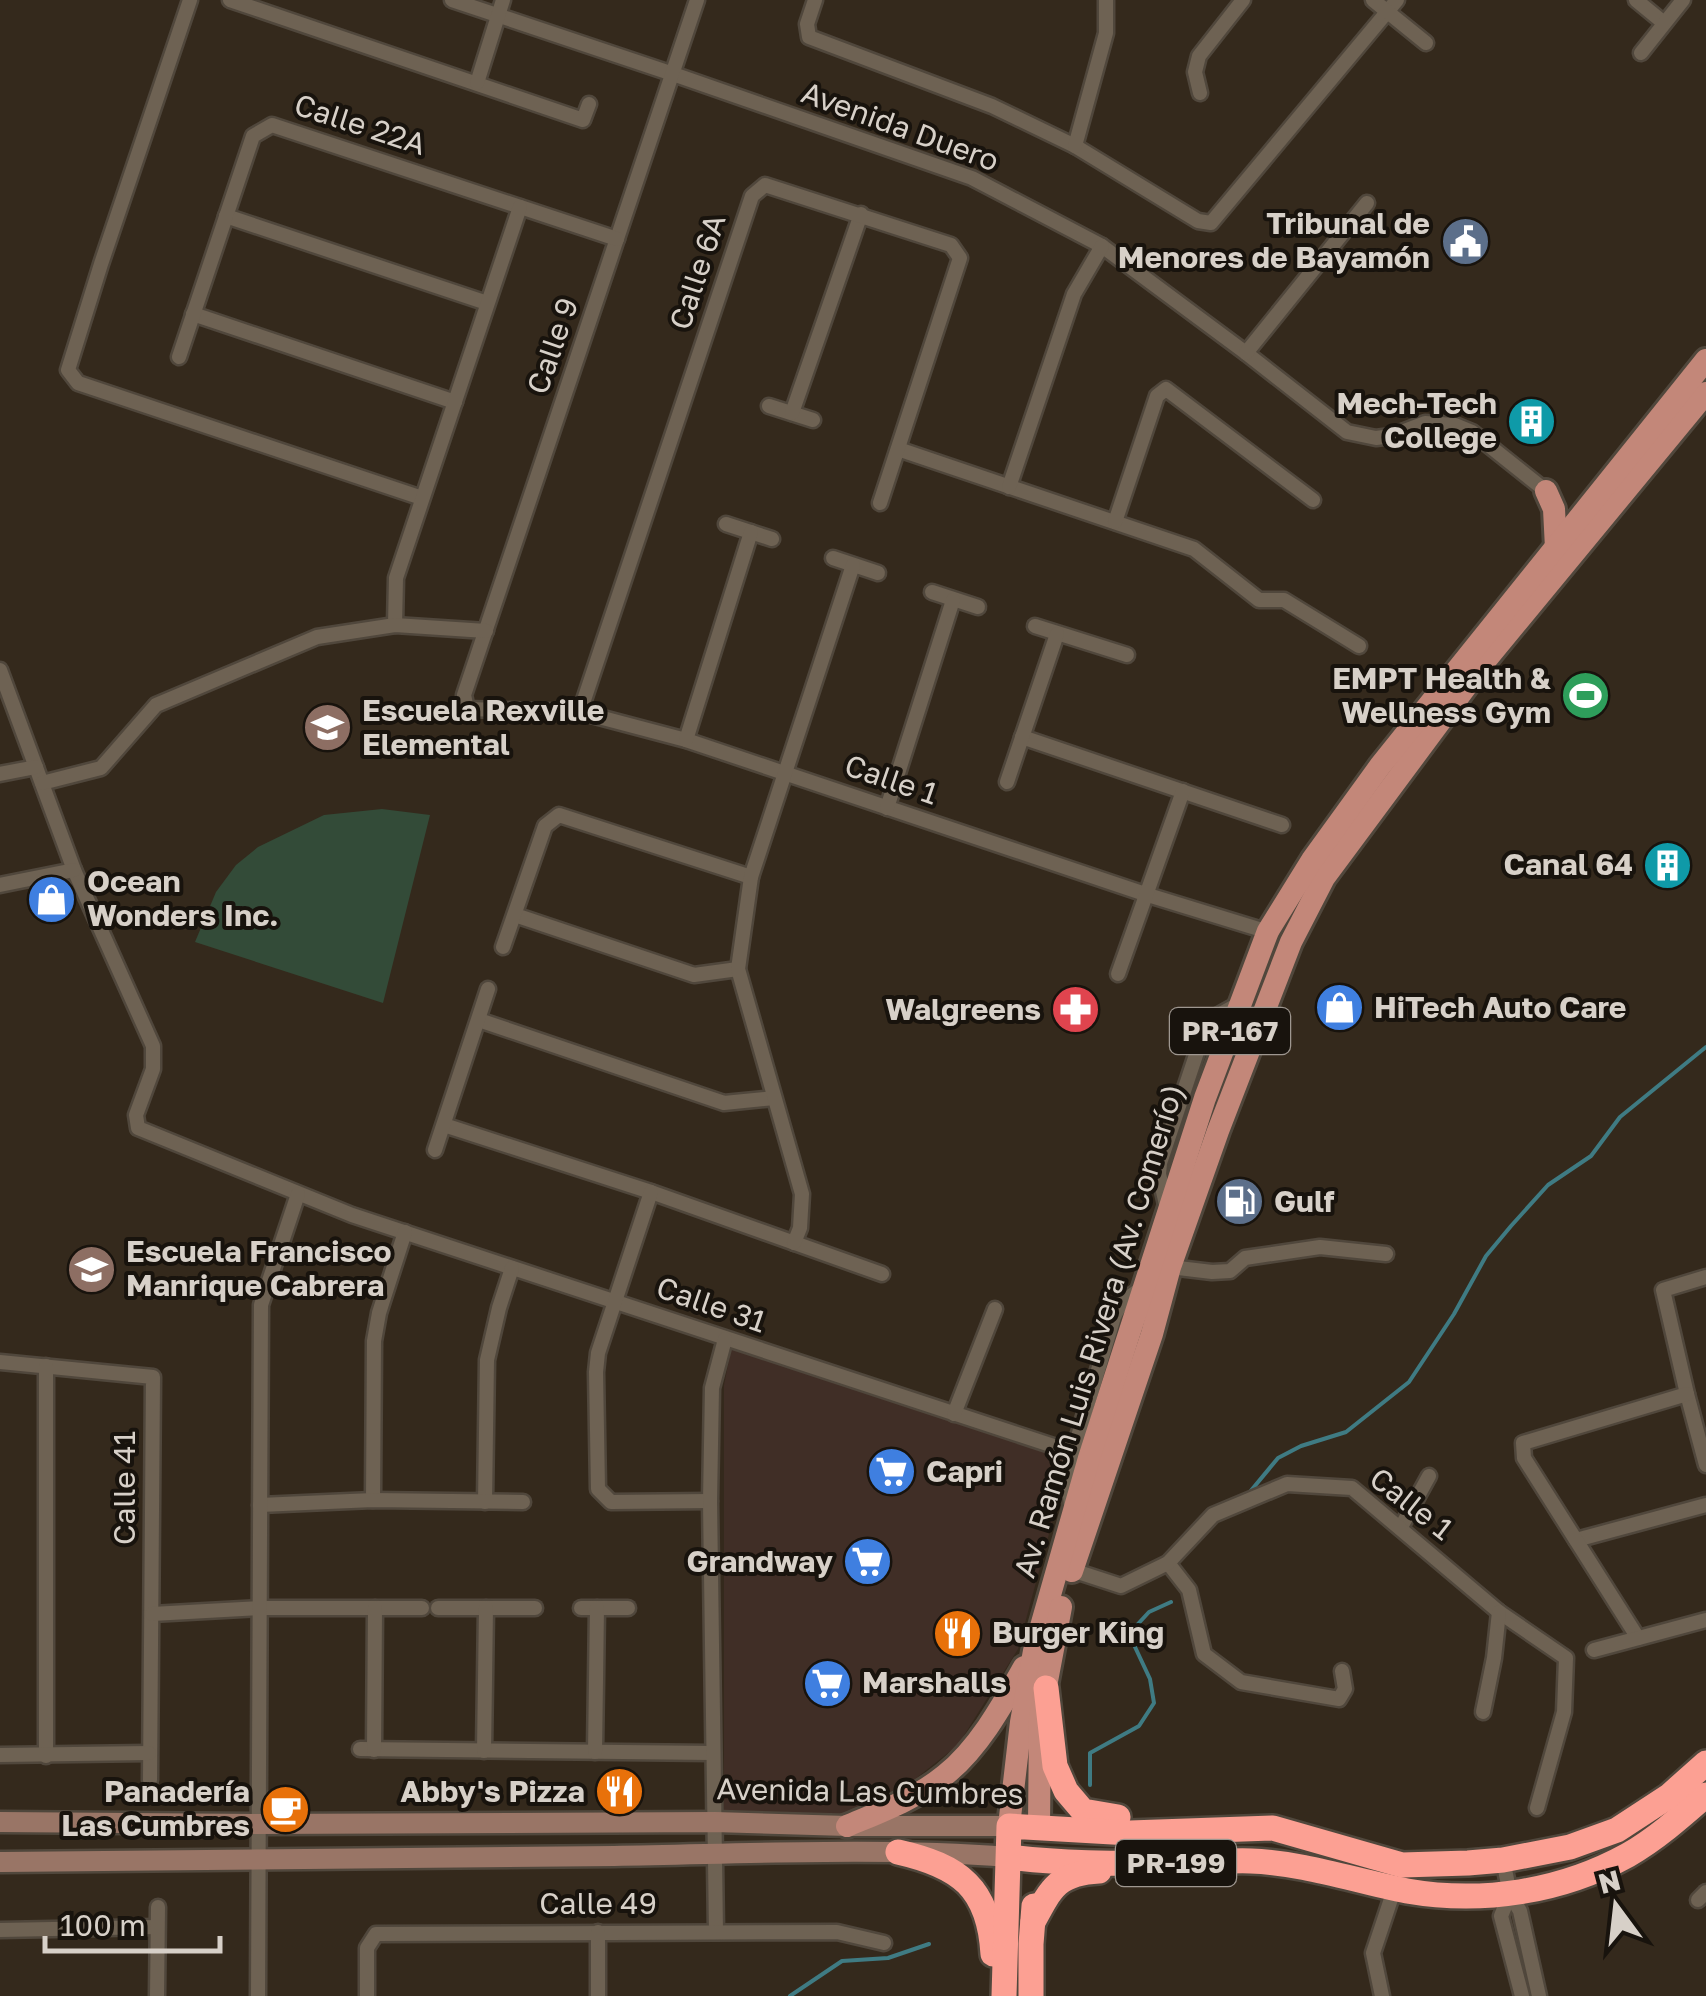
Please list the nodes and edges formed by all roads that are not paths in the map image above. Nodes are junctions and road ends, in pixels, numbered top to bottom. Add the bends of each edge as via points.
1 (190, 0) edge
2 (230, 0) edge
3 (452, 0) edge
4 (503, 0) edge
5 (697, 0) edge
6 (815, 0) edge
7 (1106, 0) edge
8 (1243, 0) edge
9 (1373, 0) edge
10 (1636, 0) edge
11 (1683, 0) edge
12 (1392, 6) edge
13 (498, 16) junction
14 (1664, 23) junction
15 (1426, 43) dead end
16 (1640, 53) dead end
17 (673, 74) junction
18 (477, 83) junction
19 (1200, 93) dead end
20 (589, 104) dead end
21 (1075, 146) junction
22 (1368, 203) dead end
23 (520, 207) junction
24 (861, 214) junction
25 (226, 216) junction
26 (617, 239) junction
27 (1102, 246) junction
28 (487, 303) junction
29 (193, 314) junction
30 (1246, 353) junction
31 (179, 357) dead end
32 (1706, 360) edge
33 (1706, 393) edge
34 (455, 402) junction
35 (768, 406) dead end
36 (792, 413) junction
37 (813, 420) dead end
38 (898, 450) junction
39 (1009, 487) junction
40 (1546, 492) junction
41 (422, 498) junction
42 (1596, 498) junction
43 (1313, 500) dead end
44 (880, 503) dead end
45 (1115, 522) junction
46 (726, 524) dead end
47 (751, 532) junction
48 (772, 540) dead end
49 (1556, 548) junction
50 (833, 558) dead end
51 (853, 565) junction
52 (878, 572) dead end
53 (932, 592) dead end
54 (953, 600) junction
55 (978, 607) dead end
56 (395, 625) junction
57 (1035, 626) dead end
58 (486, 631) junction
59 (1057, 634) junction
60 (1360, 646) dead end
61 (1128, 655) dead end
62 (0, 670) edge
63 (467, 709) joint
64 (580, 712) junction
65 (1022, 738) junction
66 (686, 740) junction
67 (36, 767) junction
68 (0, 774) edge
69 (786, 774) junction
70 (1007, 782) dead end
71 (42, 784) junction
72 (1183, 792) junction
73 (887, 808) junction
74 (1282, 825) dead end
75 (74, 870) junction
76 (751, 877) junction
77 (0, 885) edge
78 (1148, 895) junction
79 (514, 915) junction
80 (1268, 931) junction
81 (1291, 942) junction
82 (503, 947) dead end
83 (738, 968) junction
84 (1118, 974) dead end
85 (488, 989) dead end
86 (479, 1020) junction
87 (774, 1098) junction
88 (444, 1125) junction
89 (435, 1150) dead end
90 (651, 1192) junction
91 (298, 1194) junction
92 (405, 1232) junction
93 (794, 1244) junction
94 (1386, 1254) dead end
95 (1170, 1267) junction
96 (512, 1268) junction
97 (882, 1274) dead end
98 (1706, 1277) edge
99 (615, 1301) junction
100 (995, 1309) dead end
101 (725, 1339) junction
102 (0, 1362) edge
103 (46, 1366) junction
104 (1687, 1394) junction
105 (954, 1414) junction
106 (1090, 1458) junction
107 (1706, 1466) edge
108 (1429, 1476) dead end
109 (373, 1500) junction
110 (710, 1501) junction
111 (484, 1502) junction
112 (524, 1502) dead end
113 (260, 1505) junction
114 (1706, 1505) edge
115 (1401, 1527) junction
116 (1576, 1540) junction
117 (1168, 1563) junction
118 (1072, 1570) junction
119 (261, 1608) junction
120 (375, 1608) junction
121 (486, 1608) junction
122 (534, 1608) dead end
123 (628, 1608) dead end
124 (1499, 1612) junction
125 (152, 1614) junction
126 (1706, 1620) edge
127 (1638, 1638) junction
128 (1594, 1650) dead end
129 (1034, 1652) junction
130 (1342, 1671) dead end
131 (1046, 1688) junction
132 (1484, 1712) dead end
133 (484, 1751) junction
134 (595, 1752) junction
135 (149, 1753) junction
136 (712, 1753) junction
137 (0, 1756) edge
138 (46, 1756) junction
139 (1706, 1763) edge
140 (150, 1780) dead end
141 (1706, 1795) edge
142 (1537, 1808) dead end
143 (0, 1822) edge
144 (715, 1822) junction
145 (258, 1824) junction
146 (847, 1826) junction
147 (1010, 1826) junction
148 (1039, 1826) junction
149 (1252, 1829) junction
150 (898, 1852) junction
151 (715, 1854) junction
152 (1008, 1857) junction
153 (258, 1860) junction
154 (1037, 1860) junction
155 (1503, 1860) junction
156 (0, 1862) edge
157 (1221, 1862) junction
158 (1398, 1876) junction
159 (1510, 1894) junction
160 (158, 1907) dead end
161 (1034, 1922) junction
162 (158, 1928) junction
163 (0, 1930) edge
164 (598, 1932) junction
165 (716, 1932) junction
166 (884, 1943) dead end
167 (156, 1996) edge
168 (258, 1996) edge
169 (367, 1996) edge
170 (598, 1996) edge
171 (1001, 1996) edge
172 (1030, 1996) edge
173 (1382, 1996) edge
174 (1522, 1996) edge
175 (1539, 1996) edge

1 - 41 street via 68,370 78,383
2 - 18 street
3 - 13 street, Avenida Duero
4 - 13 street
5 - 17 street, Calle 9
6 - 21 street via 809,37 992,106
7 - 21 street via 1106,33
8 - 19 street via 1199,56
9 - 12 street
10 - 14 street
11 - 14 street
12 - 15 street
12 - 21 street via 1211,222 1198,221
13 - 17 street, Avenida Duero
13 - 18 street
14 - 16 street
17 - 26 street, Calle 9
17 - 27 street, Avenida Duero via 972,178
18 - 20 street via 584,120
22 - 30 street
23 - 25 street, Calle 22A via 272,124 253,136
23 - 26 street, Calle 22A
23 - 28 street
24 - 36 street
24 - 38 street, Calle 6A via 951,245 960,258
24 - 64 street, Calle 6A via 765,185 752,196
25 - 28 street
25 - 29 street, Calle 22A
26 - 58 street, Calle 9
27 - 30 street, Avenida Duero
27 - 39 street via 1074,294
28 - 34 street
29 - 31 street, Calle 22A
29 - 34 street
30 - 40 street, Avenida Duero via 1346,432 1376,438 1426,423 1456,424
32 - 42 main road, Av. Ramón Luis Rivera (Av. Comerío) / PR-167
33 - 81 main road, Av. Ramón Luis Rivera (Av. Comerío) / PR-167 via 1462,692 1324,878
34 - 41 street
35 - 36 street
36 - 37 street
38 - 39 street
38 - 44 street, Calle 6A
39 - 45 street
40 - 42 main road via 1563,500
40 - 49 main road
41 - 56 street via 396,578
42 - 49 main road, Av. Ramón Luis Rivera (Av. Comerío) / PR-167
43 - 45 street via 1166,388 1157,396
45 - 60 street via 1194,550 1259,600 1284,600
46 - 47 street
47 - 48 street
47 - 66 street
49 - 80 main road, Av. Ramón Luis Rivera (Av. Comerío) / PR-167 via 1380,766
50 - 51 street
51 - 52 street
51 - 69 street
53 - 54 street
54 - 55 street
54 - 73 street
56 - 58 street
56 - 71 street via 317,638 156,705 101,768
57 - 59 street
58 - 63 street, Calle 9 via 464,695
59 - 61 street
59 - 65 street
62 - 67 street
63 - 64 street, Calle 1
64 - 66 street, Calle 1
65 - 70 street
65 - 72 street
66 - 69 street, Calle 1
67 - 68 street
67 - 71 street
69 - 73 street, Calle 1
69 - 76 street
71 - 75 street
72 - 74 street
72 - 78 street
73 - 78 street, Calle 1
75 - 77 street
75 - 91 street, Calle 31 via 153,1046 138,1128
76 - 79 street via 560,815 545,826
76 - 83 street
78 - 80 street, Calle 1
78 - 84 street
79 - 82 street
79 - 83 street via 694,974
80 - 81 street, Calle 1
80 - 106 main road, Av. Ramón Luis Rivera (Av. Comerío) / PR-167 via 1205,1098
81 - 95 main road, Av. Ramón Luis Rivera (Av. Comerío) / PR-167
83 - 87 street
85 - 86 street
86 - 87 street via 724,1102
86 - 88 street
87 - 93 street via 802,1194
88 - 89 street
88 - 90 street
90 - 93 street
90 - 99 street
91 - 92 street, Calle 31
91 - 113 street via 261,1306
92 - 96 street, Calle 31
92 - 109 street via 374,1342
93 - 97 street
94 - 95 street via 1320,1247 1245,1258 1230,1271
95 - 106 main road, Av. Ramón Luis Rivera (Av. Comerío) / PR-167 via 1152,1334
96 - 99 street, Calle 31
96 - 111 street via 487,1360
98 - 104 street via 1663,1290
99 - 101 street, Calle 31
99 - 110 street via 596,1372 598,1488 611,1502
100 - 105 street
101 - 105 street, Calle 31
101 - 110 street via 712,1388
102 - 103 street, Calle 41
103 - 125 street, Calle 41 via 153,1377
103 - 138 street
104 - 107 street
104 - 116 street via 1523,1443 1524,1458
105 - 106 street, Calle 31
106 - 118 main road, Av. Ramón Luis Rivera (Av. Comerío) / PR-167
106 - 129 main road, Av. Ramón Luis Rivera (Av. Comerío) / PR-167
108 - 115 street
109 - 111 street
109 - 113 street
110 - 136 street
111 - 112 street
113 - 119 street
114 - 116 street
115 - 117 street, Calle 1 via 1352,1488 1288,1484 1213,1514
115 - 124 street, Calle 1
116 - 127 street
117 - 118 street, Calle 1 via 1121,1586
117 - 130 street via 1190,1590 1204,1654 1240,1682 1339,1699
118 - 131 main road, Av. Ramón Luis Rivera (Av. Comerío) / PR-167
119 - 120 street
119 - 125 street
119 - 145 street
120 - 121 street
120 - 133 street via 367,1749
121 - 122 street
121 - 133 street
123 - 134 street via 589,1608
124 - 132 street
124 - 142 street, Calle 1 via 1566,1658 1564,1712
125 - 135 street, Calle 41
126 - 127 street
127 - 128 street
129 - 146 main road via 990,1726 946,1775 897,1806
129 - 147 main road, Av. Ramón Luis Rivera (Av. Comerío) / PR-167
131 - 148 main road, Av. Ramón Luis Rivera (Av. Comerío) / PR-167
131 - 149 highway via 1055,1766 1083,1812
133 - 134 street
134 - 136 street
135 - 138 street
135 - 140 street, Calle 41
136 - 144 street
137 - 138 street
139 - 155 highway, Avenida Las Cumbres / PR-199 via 1617,1830
141 - 159 highway, Avenida Las Cumbres / PR-199 via 1629,1854 1575,1878
143 - 145 street, Avenida Las Cumbres / PR-199
144 - 145 street, Avenida Las Cumbres / PR-199
144 - 146 street, Avenida Las Cumbres / PR-199
144 - 151 street
145 - 153 street
146 - 147 street, Avenida Las Cumbres / PR-199
147 - 148 highway, Avenida Las Cumbres / PR-199
147 - 152 highway, Av. Ramón Luis Rivera (Av. Comerío) / PR-167
148 - 149 highway, Avenida Las Cumbres / PR-199 via 1130,1833
148 - 154 highway, Av. Ramón Luis Rivera (Av. Comerío) / PR-167
149 - 158 highway, Avenida Las Cumbres / PR-199 via 1274,1828
150 - 151 street, Avenida Las Cumbres / PR-199
150 - 152 street, Avenida Las Cumbres / PR-199
150 - 171 highway via 929,1859 980,1896
151 - 153 street, Avenida Las Cumbres / PR-199
151 - 165 street
152 - 154 highway, Avenida Las Cumbres / PR-199
152 - 171 highway, Av. Ramón Luis Rivera (Av. Comerío) / PR-167
153 - 156 street, Avenida Las Cumbres / PR-199
153 - 168 street
154 - 157 highway, Avenida Las Cumbres / PR-199
154 - 161 highway, Av. Ramón Luis Rivera (Av. Comerío) / PR-167
155 - 158 highway, Avenida Las Cumbres / PR-199
155 - 159 street
157 - 158 highway, Avenida Las Cumbres / PR-199
157 - 161 highway via 1074,1875 1052,1888
158 - 159 highway, Avenida Las Cumbres / PR-199 via 1452,1897
158 - 173 street via 1372,1953
159 - 174 street via 1502,1916
159 - 175 street
160 - 162 street
161 - 172 highway, Av. Ramón Luis Rivera (Av. Comerío) / PR-167
162 - 163 street
162 - 167 street
164 - 165 street, Calle 49
164 - 169 street, Calle 49 via 376,1934 367,1948
164 - 170 street
165 - 166 street, Calle 49 via 837,1932

